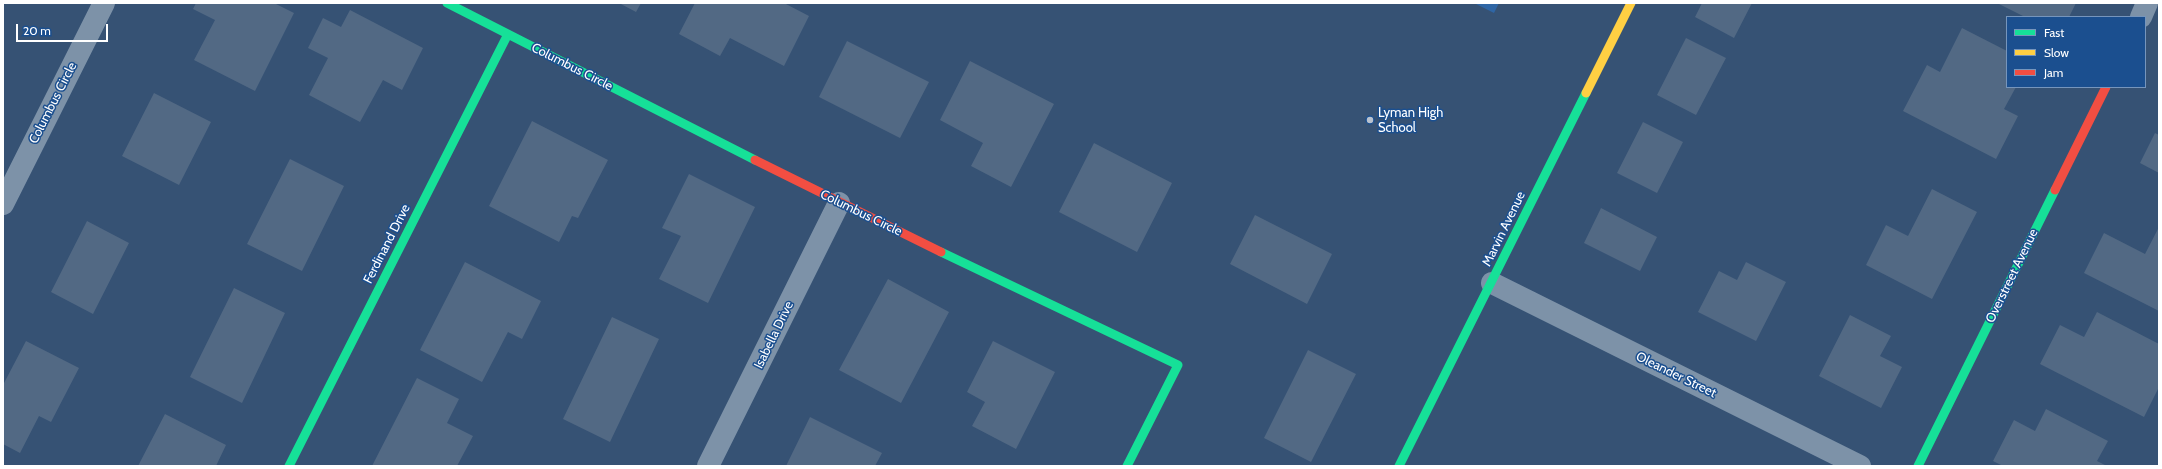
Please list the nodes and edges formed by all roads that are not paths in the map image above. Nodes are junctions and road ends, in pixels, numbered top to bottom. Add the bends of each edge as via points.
1 (104, 3) edge
2 (447, 3) edge
3 (1631, 3) edge
4 (2148, 3) edge
5 (2141, 16) edge
6 (508, 34) junction
7 (2106, 88) edge
8 (10, 172) edge
9 (839, 203) junction
10 (3, 204) edge
11 (1492, 283) junction
12 (289, 466) edge
13 (708, 466) edge
14 (1128, 466) edge
15 (1400, 466) edge
16 (1860, 466) edge
17 (1918, 466) edge

1 - 8 street, Columbus Circle
2 - 6 street, Columbus Circle
3 - 11 street, Marvin Avenue
4 - 5 street
6 - 9 street, Columbus Circle
6 - 12 street, Ferdinand Drive
7 - 17 street, Overstreet Avenue
8 - 10 street, Columbus Circle
9 - 13 street, Isabella Drive
9 - 14 street, Columbus Circle via 1178,365
11 - 15 street, Marvin Avenue
11 - 16 street, Oleander Street

